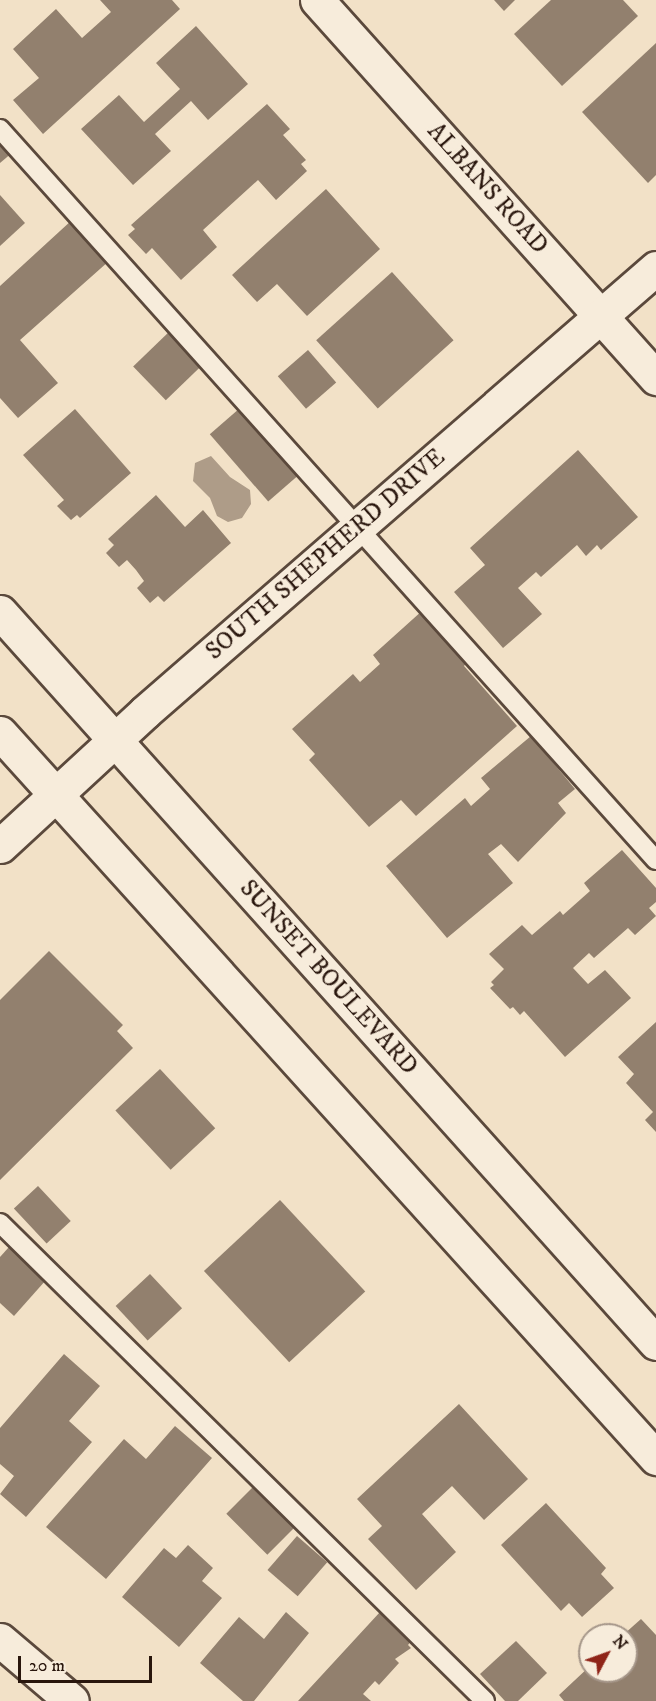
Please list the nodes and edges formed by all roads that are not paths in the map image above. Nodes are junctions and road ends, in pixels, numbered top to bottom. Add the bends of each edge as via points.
1 (317, 0) edge
2 (0, 129) edge
3 (656, 268) edge
4 (601, 317) junction
5 (656, 378) edge
6 (357, 527) junction
7 (0, 612) edge
8 (0, 733) edge
9 (115, 740) junction
10 (55, 793) junction
11 (0, 846) edge
12 (656, 860) edge
13 (0, 1222) edge
14 (656, 1343) edge
15 (656, 1458) edge
16 (0, 1640) edge
17 (72, 1701) edge
18 (485, 1701) edge

1 - 4 street, ALBANS ROAD
2 - 6 lane
3 - 4 street, SOUTH SHEPHERD DRIVE
4 - 5 street, ALBANS ROAD
4 - 6 street, SOUTH SHEPHERD DRIVE
6 - 9 street, SOUTH SHEPHERD DRIVE
6 - 12 lane
7 - 9 street, SUNSET BOULEVARD
8 - 10 street
9 - 10 street, SOUTH SHEPHERD DRIVE
9 - 14 street, SUNSET BOULEVARD
10 - 11 street, SOUTH SHEPHERD DRIVE
10 - 15 street
13 - 18 lane
16 - 17 street

